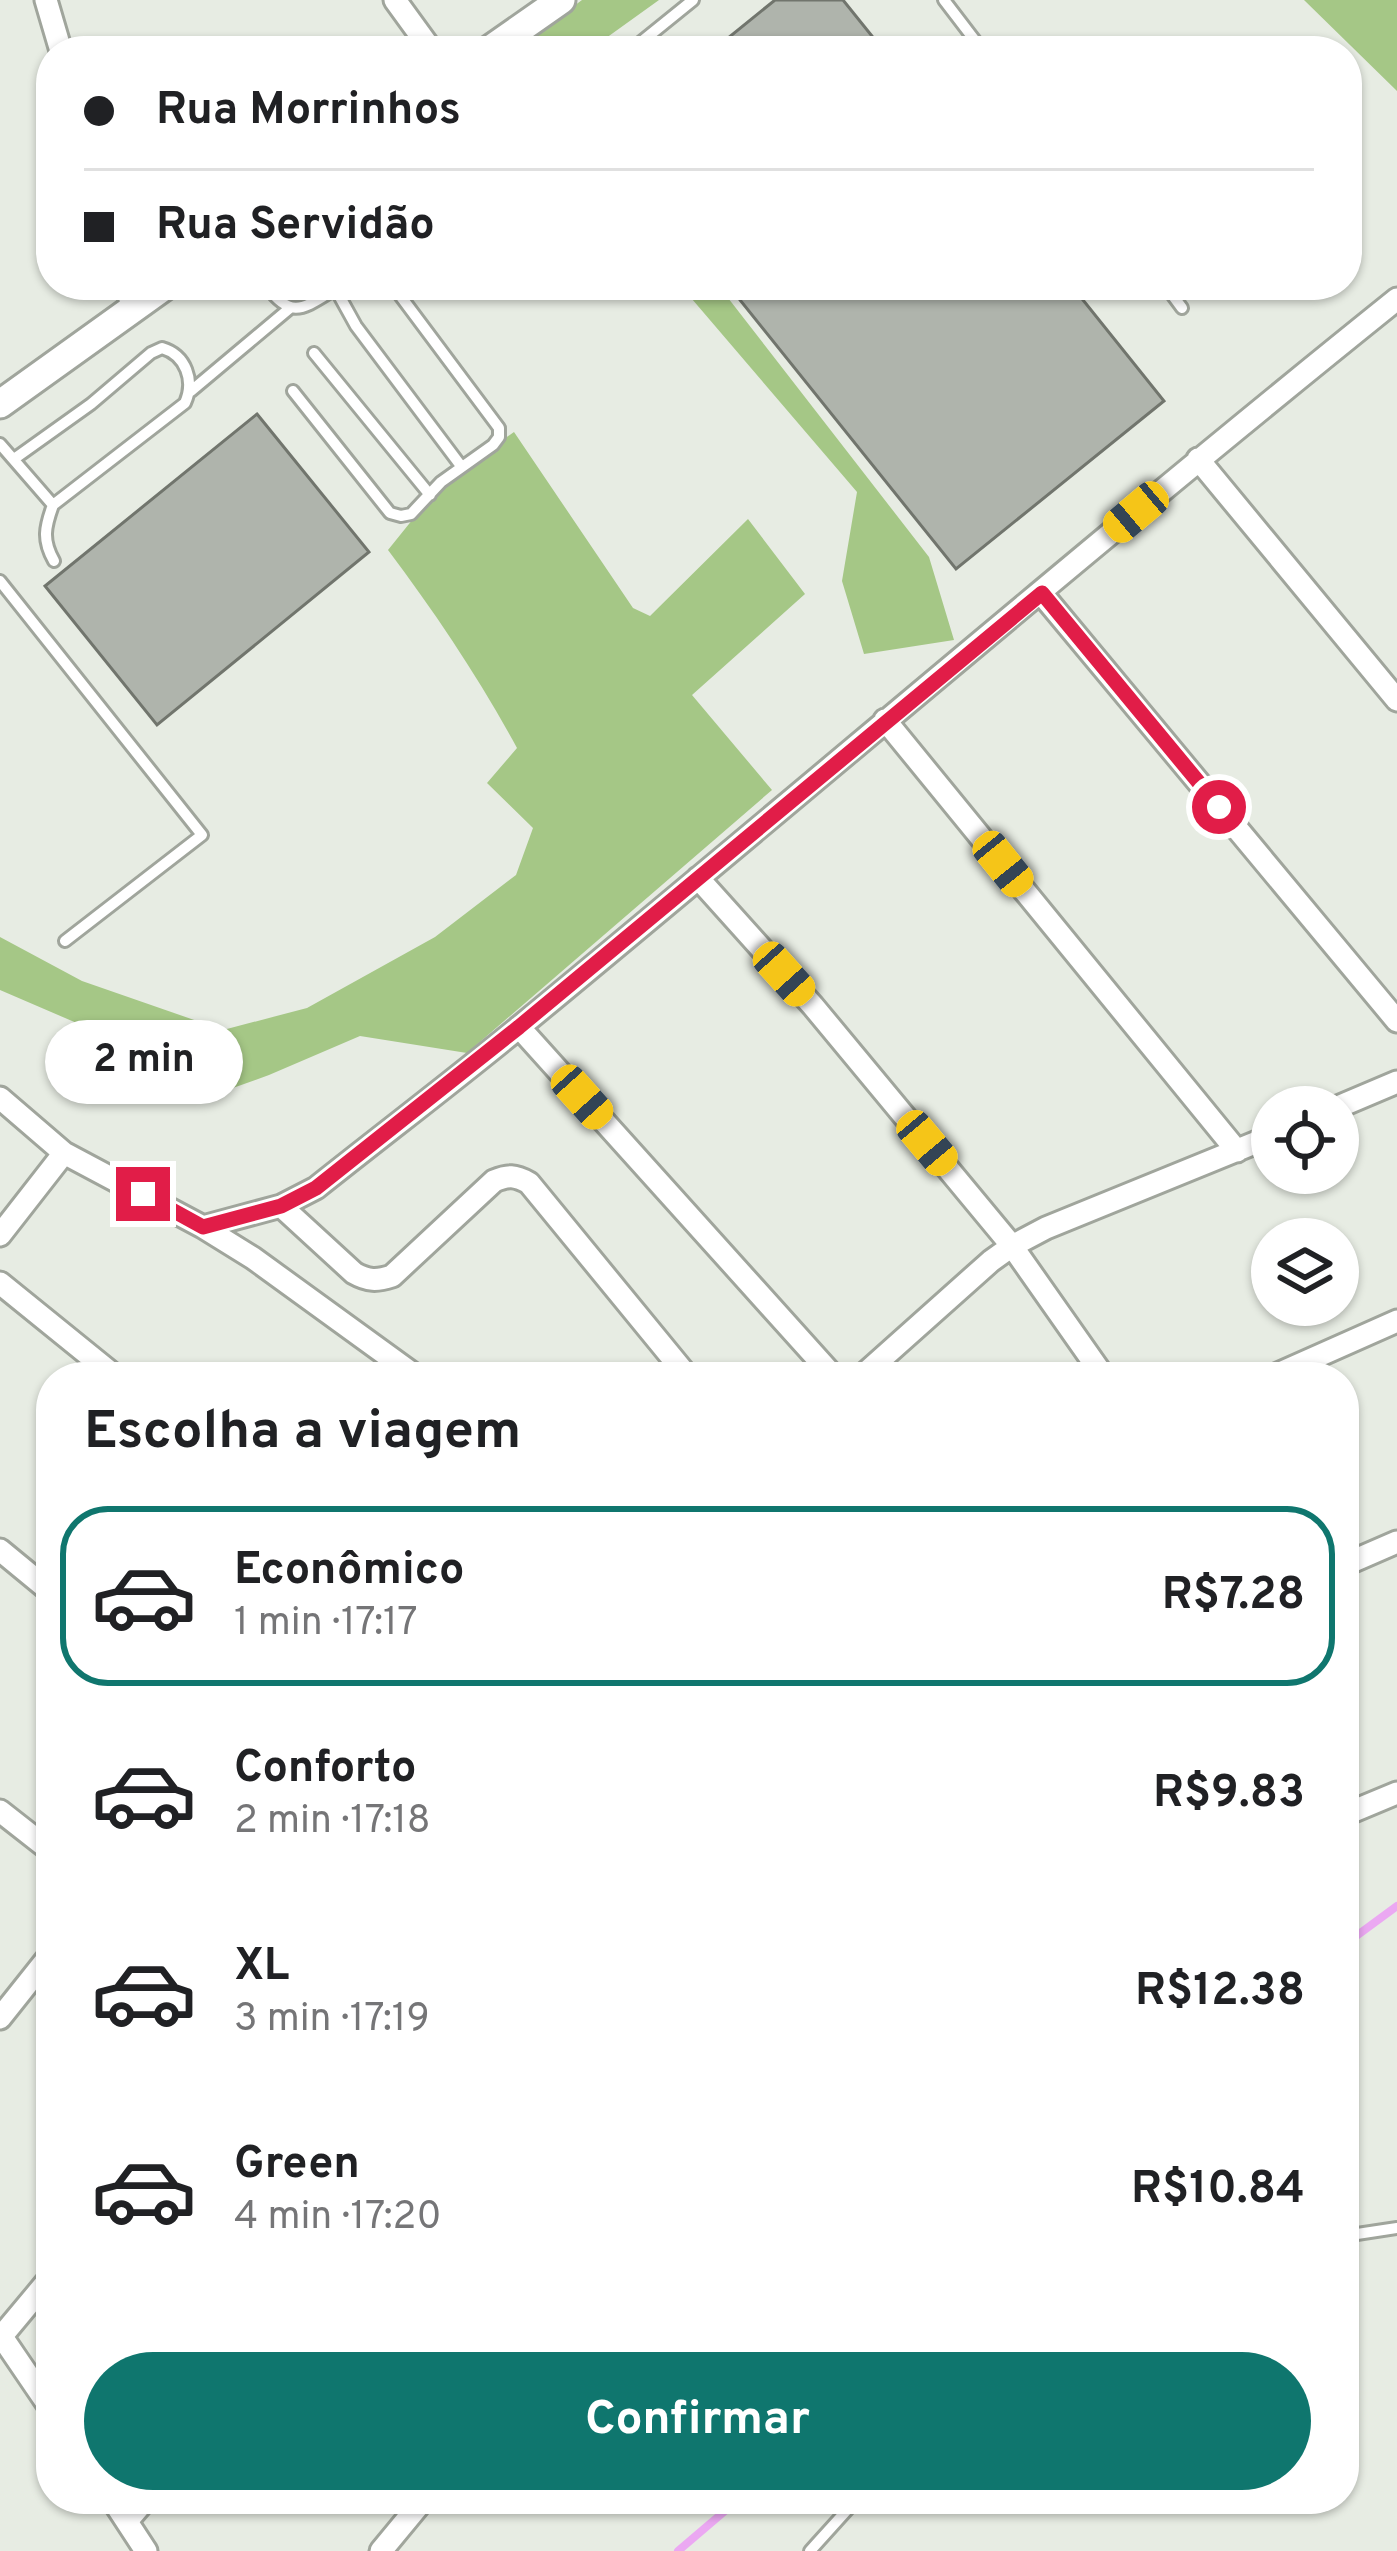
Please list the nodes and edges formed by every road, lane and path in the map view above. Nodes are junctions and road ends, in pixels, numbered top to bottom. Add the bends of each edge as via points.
1 (46, 0) edge
2 (395, 0) edge
3 (561, 0) edge
4 (693, 0) edge
5 (944, 0) edge
6 (57, 36) edge
7 (422, 36) edge
8 (509, 36) edge
9 (649, 36) edge
10 (972, 36) edge
11 (1397, 298) edge
12 (125, 300) edge
13 (277, 300) edge
14 (317, 300) edge
15 (344, 300) edge
16 (403, 300) edge
17 (1177, 300) edge
18 (290, 308) junction
19 (1183, 308) dead end
20 (314, 353) dead end
21 (191, 391) junction
22 (292, 392) dead end
23 (0, 404) edge
24 (0, 444) edge
25 (14, 459) junction
26 (1198, 459) junction
27 (461, 466) junction
28 (430, 495) junction
29 (53, 505) junction
30 (54, 561) dead end
31 (0, 580) edge
32 (1042, 593) junction
33 (1397, 700) edge
34 (885, 720) junction
35 (698, 878) junction
36 (65, 941) dead end
37 (1397, 1021) edge
38 (519, 1027) junction
39 (1397, 1082) edge
40 (0, 1098) edge
41 (1359, 1098) edge
42 (1251, 1145) edge
43 (1237, 1151) junction
44 (64, 1153) junction
45 (281, 1206) junction
46 (203, 1227) junction
47 (0, 1235) edge
48 (1012, 1246) junction
49 (0, 1283) edge
50 (1397, 1321) edge
51 (97, 1362) edge
52 (396, 1362) edge
53 (676, 1362) edge
54 (820, 1362) edge
55 (878, 1362) edge
56 (1093, 1362) edge
57 (1304, 1362) edge
58 (1397, 1542) edge
59 (0, 1550) edge
60 (1359, 1558) edge
61 (36, 1580) edge
62 (1397, 1793) edge
63 (1359, 1809) edge
64 (0, 1811) edge
65 (36, 1839) edge
66 (36, 1973) edge
67 (0, 2018) edge
68 (1397, 2228) edge
69 (1359, 2234) edge
70 (36, 2295) edge
71 (1, 2336) edge
72 (36, 2387) edge
73 (122, 2514) edge
74 (134, 2514) edge
75 (412, 2514) edge
76 (843, 2514) edge
77 (128, 2522) junction
78 (146, 2551) edge
79 (381, 2551) edge
80 (810, 2551) edge

1 - 6 street
2 - 7 street
3 - 8 street
4 - 9 lane
5 - 10 lane
11 - 26 street
12 - 23 street
13 - 18 lane
14 - 18 lane
15 - 27 lane
16 - 27 lane via 499,428 493,446
17 - 19 lane
18 - 21 lane
20 - 28 lane
21 - 25 lane via 175,353 162,348
21 - 29 lane via 185,404
22 - 28 lane via 390,513 411,514
24 - 25 lane
25 - 29 lane
26 - 32 street
26 - 33 street
27 - 28 lane
29 - 30 lane via 45,528
31 - 36 lane via 202,835
32 - 34 street
32 - 37 street
34 - 35 street
34 - 43 street
35 - 38 street
35 - 48 street
38 - 45 street via 316,1188
38 - 54 street
39 - 41 street
40 - 44 street
42 - 43 street
43 - 48 street
44 - 46 street
44 - 47 street
45 - 46 street
45 - 53 street via 354,1274 380,1280 494,1181 517,1176
46 - 52 street
48 - 55 street
48 - 56 street
49 - 51 street
50 - 57 street
58 - 60 street
59 - 61 street
62 - 63 street
64 - 65 street
66 - 67 street
68 - 69 lane
70 - 71 street
71 - 72 street
73 - 77 street
74 - 77 street
75 - 79 street
76 - 80 lane
77 - 78 street

